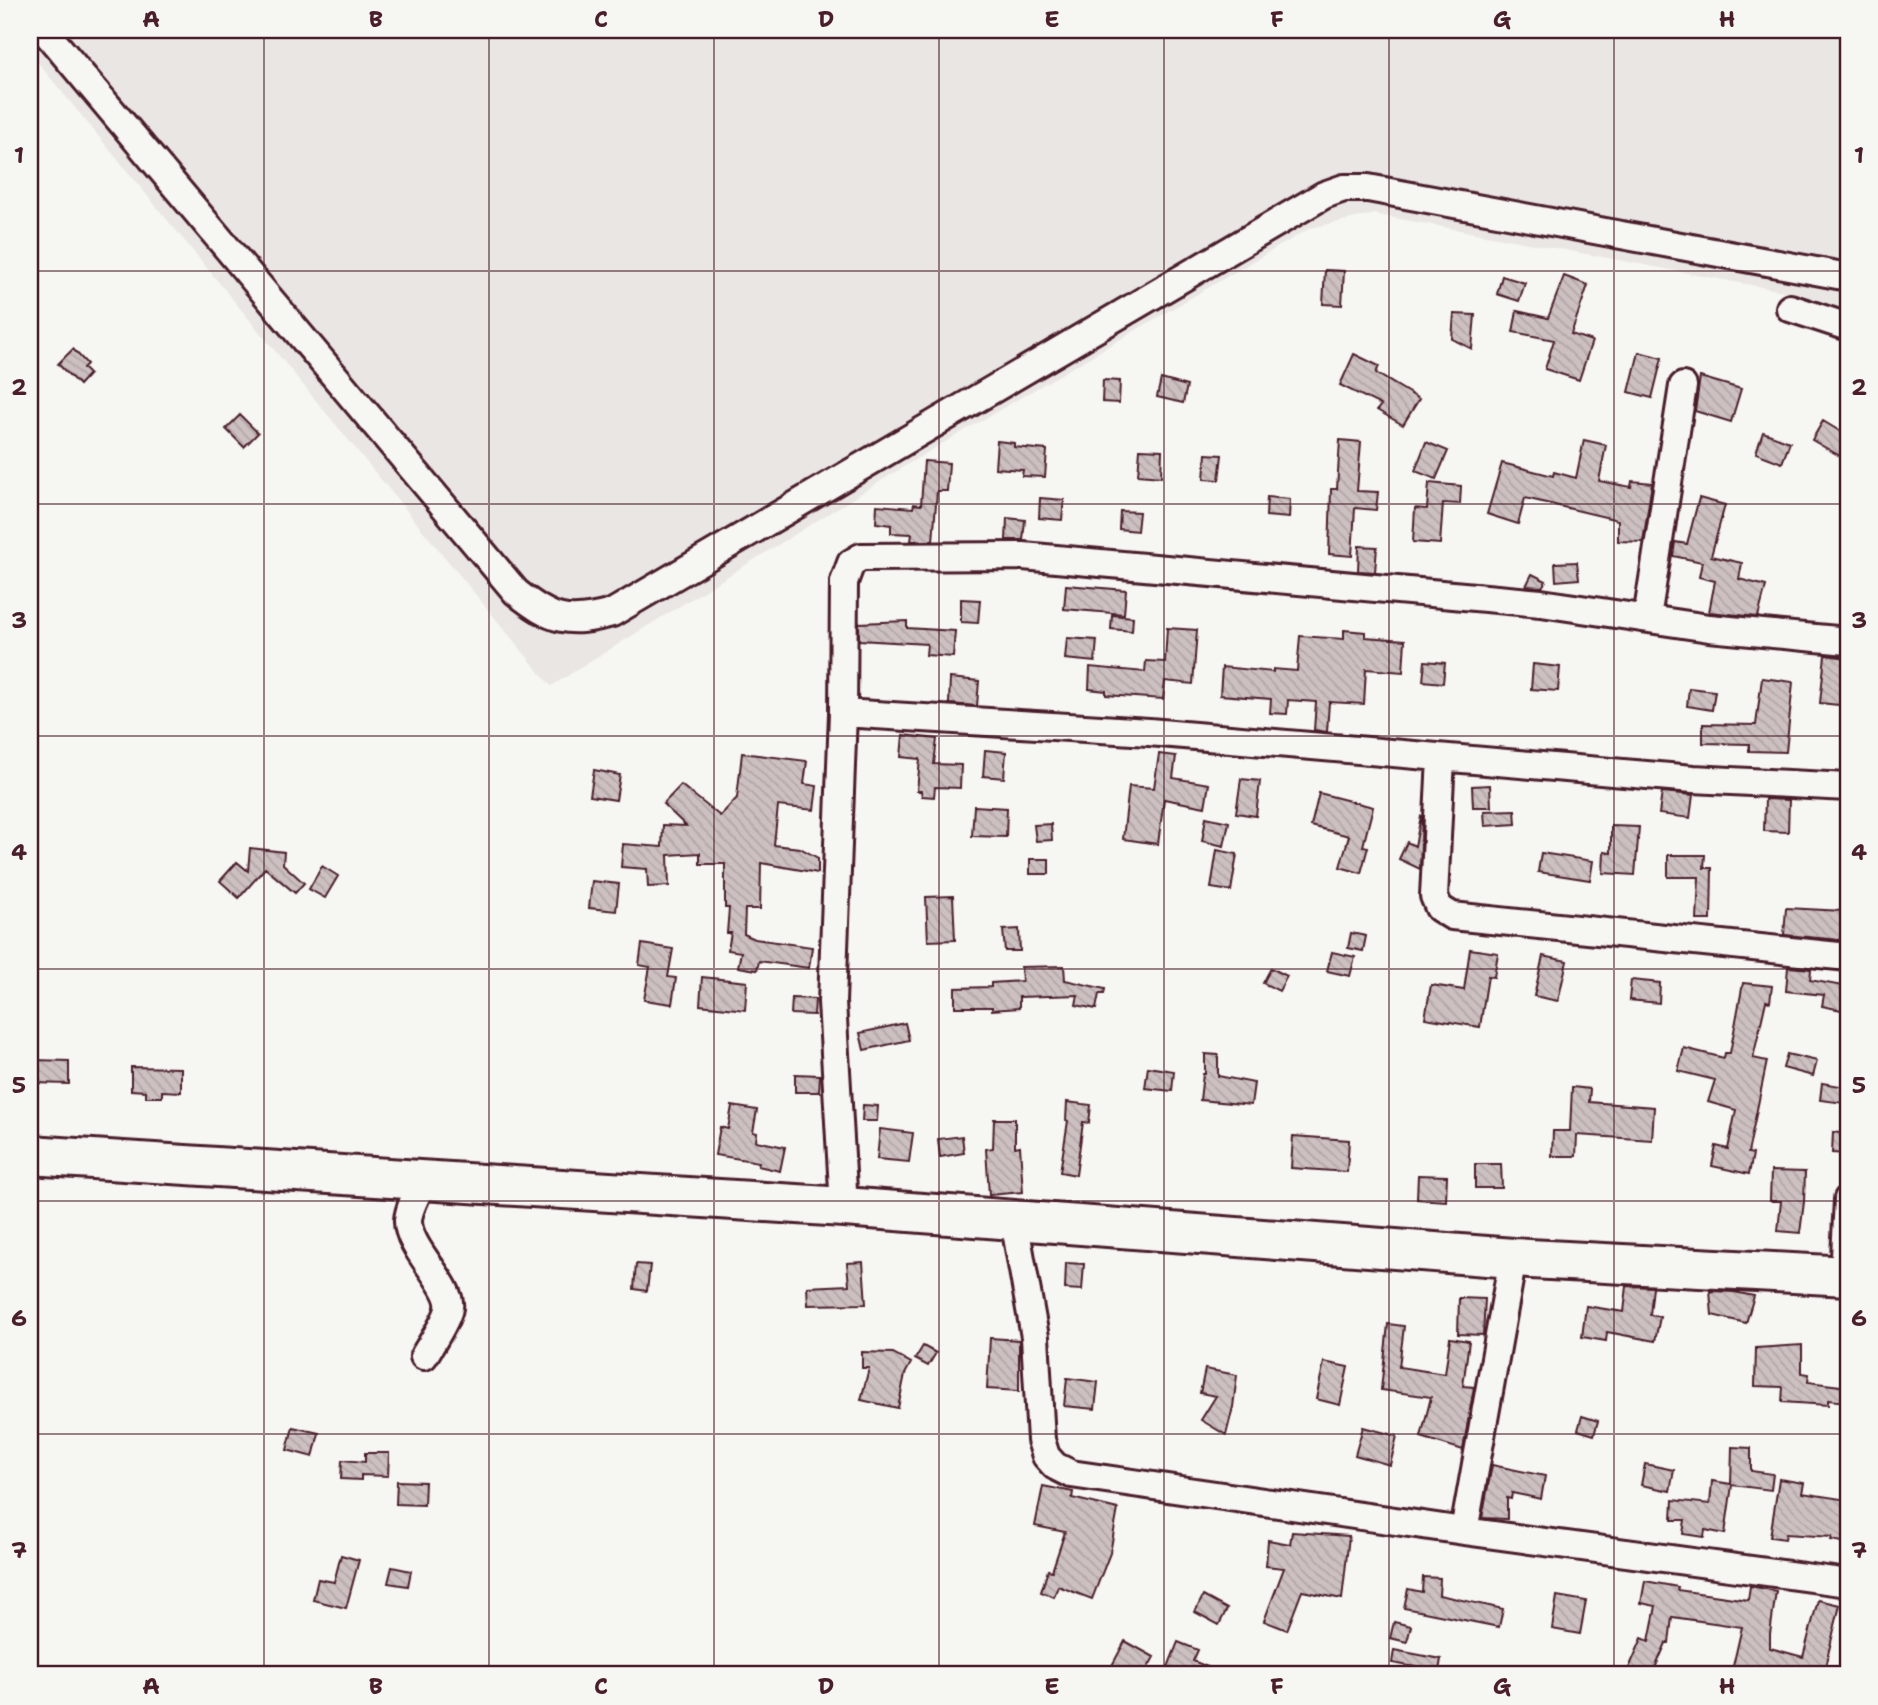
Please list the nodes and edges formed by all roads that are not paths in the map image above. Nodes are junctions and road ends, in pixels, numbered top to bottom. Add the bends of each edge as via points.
1 (44, 30) edge
2 (1848, 277) edge
3 (1790, 308) dead end
4 (1848, 327) edge
5 (1682, 386) dead end
6 (1647, 618) junction
7 (1848, 641) edge
8 (843, 713) junction
9 (1441, 758) junction
10 (1848, 787) edge
11 (1848, 957) edge
12 (30, 1155) edge
13 (424, 1180) junction
14 (1848, 1199) edge
15 (844, 1207) junction
16 (1014, 1220) junction
17 (1513, 1258) junction
18 (1846, 1276) edge
19 (424, 1356) dead end
20 (1464, 1531) junction
21 (1848, 1583) edge

1 - 2 street via 516,592 535,608 562,619 584,621 612,613 1324,195 1344,188 1368,188
3 - 4 street
5 - 6 street
6 - 7 street
6 - 8 street via 1541,603 1023,556 861,557 850,563 844,582
8 - 9 street via 1149,732
8 - 15 street via 832,1002
9 - 10 street
9 - 11 street via 1434,896 1439,908 1452,916
12 - 13 highway
13 - 15 highway
13 - 19 street via 408,1224 412,1239 448,1297 449,1308
14 - 18 street
15 - 16 highway
16 - 17 highway
16 - 20 street via 1035,1337 1041,1440 1055,1466 1071,1474
17 - 18 highway
17 - 20 street
20 - 21 street

